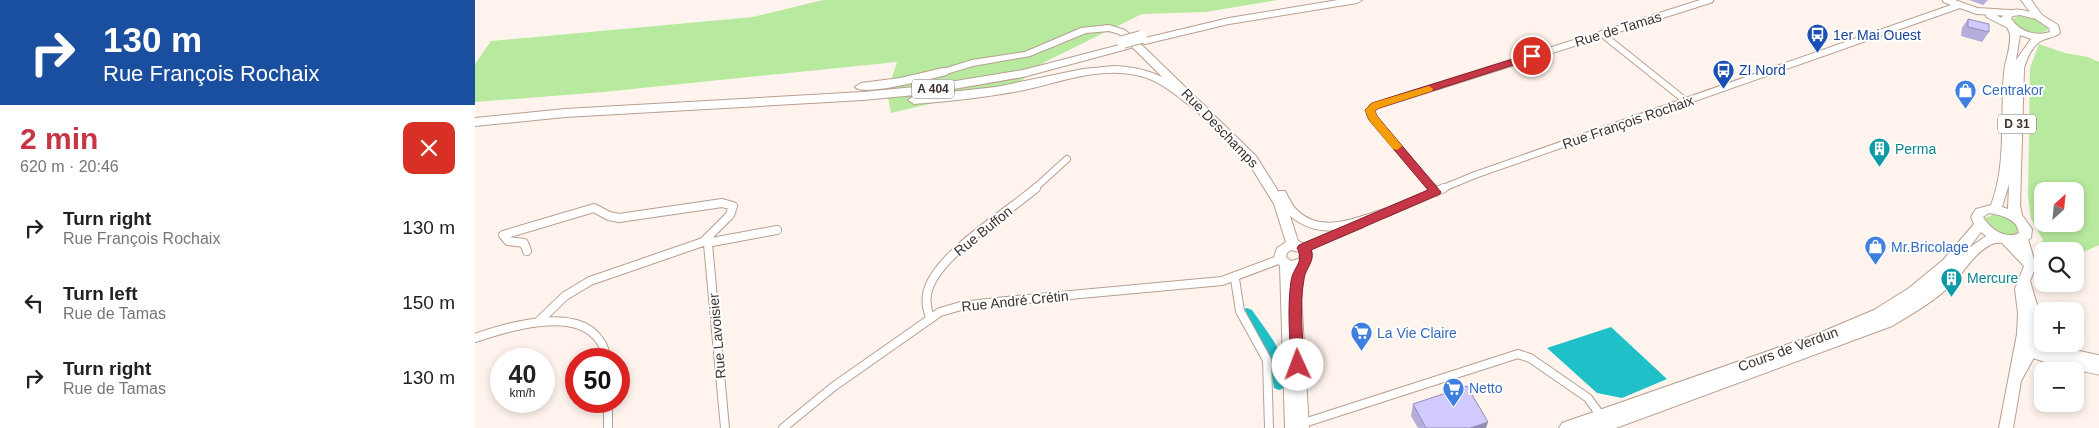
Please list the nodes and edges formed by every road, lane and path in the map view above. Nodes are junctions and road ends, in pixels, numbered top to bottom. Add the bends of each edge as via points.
1 (1331, 0) edge
2 (1357, 0) edge
3 (1710, 0) edge
4 (1946, 0) edge
5 (2015, 0) edge
6 (2026, 0) edge
7 (1957, 6) junction
8 (1977, 11) junction
9 (2012, 13) junction
10 (2039, 16) junction
11 (2011, 26) junction
12 (1601, 34) junction
13 (2040, 37) junction
14 (1125, 41) junction
15 (1143, 43) junction
16 (943, 72) joint
17 (735, 100) junction
18 (1687, 102) junction
19 (1202, 108) junction
20 (475, 117) edge
21 (475, 122) edge
22 (1237, 143) junction
23 (1067, 159) dead end
24 (1436, 192) junction
25 (1995, 209) junction
26 (1387, 212) junction
27 (2016, 218) junction
28 (1981, 224) junction
29 (777, 230) dead end
30 (2001, 238) junction
31 (2022, 239) junction
32 (707, 242) junction
33 (527, 252) dead end
34 (1300, 252) junction
35 (1283, 261) junction
36 (2030, 263) junction
37 (1235, 279) junction
38 (2024, 280) junction
39 (2024, 313) junction
40 (930, 317) junction
41 (539, 321) junction
42 (2034, 321) edge
43 (475, 338) edge
44 (1837, 338) junction
45 (2034, 344) edge
46 (1798, 346) junction
47 (603, 348) edge
48 (2034, 350) edge
49 (2048, 352) edge
50 (1768, 366) junction
51 (2097, 366) edge
52 (2016, 378) junction
53 (608, 413) edge
54 (1599, 422) edge
55 (1298, 427) edge
56 (608, 428) edge
57 (725, 428) edge
58 (783, 428) edge
59 (1269, 428) edge
60 (1567, 428) edge
61 (2006, 428) edge

1 - 15 highway, A 404 via 1216,19
2 - 15 highway, A 404 via 1229,21
3 - 12 street, Rue de Tamas
4 - 7 street
5 - 9 main road via 2017,8
6 - 10 main road
7 - 8 street
7 - 18 street, Rue François Rochaix
8 - 9 street
8 - 11 street
9 - 10 main road
9 - 11 main road via 2005,18
10 - 13 main road via 2056,30 2052,36
11 - 13 main road
11 - 25 main road, D 31 via 2016,39 2009,71 2006,161
12 - 18 street
12 - 24 street, Rue de Tamas via 1376,105 1370,110 1372,117
13 - 27 main road, D 31 via 2025,54 2019,68
14 - 15 highway, A 404
14 - 16 main road via 1109,28 1084,30 1027,54 972,63
14 - 17 highway, A 404 via 1023,73 951,86 863,96
15 - 19 main road, Rue Deschamps
16 - 17 highway via 885,84
17 - 19 highway via 917,100 981,93 1118,69 1153,77
17 - 20 highway, A 404 via 619,104
17 - 21 highway, A 404
18 - 24 street, Rue François Rochaix via 1484,172
19 - 22 main road, Rue Deschamps
22 - 26 main road via 1272,179 1293,213 1305,223 1320,228 1336,228
22 - 34 main road, Rue Deschamps via 1270,186
23 - 40 street, Rue Buffon via 935,274 927,296 926,310
24 - 26 street, Rue François Rochaix
25 - 27 main road
25 - 28 main road via 1980,212 1977,217
26 - 34 street, Rue François Rochaix
27 - 31 main road via 2027,230
28 - 30 main road
28 - 44 main road via 1948,264 1892,307 1891,314
29 - 32 street
30 - 31 main road
30 - 36 main road
30 - 44 main road, Cours de Verdun via 1984,242 1946,282 1915,305 1887,322
31 - 36 main road
32 - 33 street via 732,212 731,204 619,218 594,208 503,236 508,241 524,243
32 - 41 street via 590,280 565,296
32 - 57 street, Rue Lavoisier
34 - 35 main road via 1295,265
34 - 35 main road via 1281,251
34 - 55 main road via 1295,295
35 - 37 street, Rue André Crétin via 1261,266
35 - 55 main road
36 - 38 main road
37 - 40 street, Rue André Crétin via 970,305 951,308
37 - 59 street via 1240,311 1267,360
38 - 39 main road via 2021,289
38 - 42 main road
39 - 45 main road via 2030,324 2028,343
39 - 52 main road
40 - 58 street, Rue André Crétin via 833,387
41 - 43 street via 505,327
41 - 47 street via 573,323 592,332
44 - 46 main road, Cours de Verdun
44 - 50 main road, Cours de Verdun
46 - 50 main road via 1795,352
46 - 54 main road, Cours de Verdun
48 - 52 main road
49 - 51 street via 2060,361
50 - 54 main road, Cours de Verdun
52 - 61 main road
53 - 56 street
54 - 55 street via 1588,398 1530,358 1518,354
54 - 60 main road, Cours de Verdun

